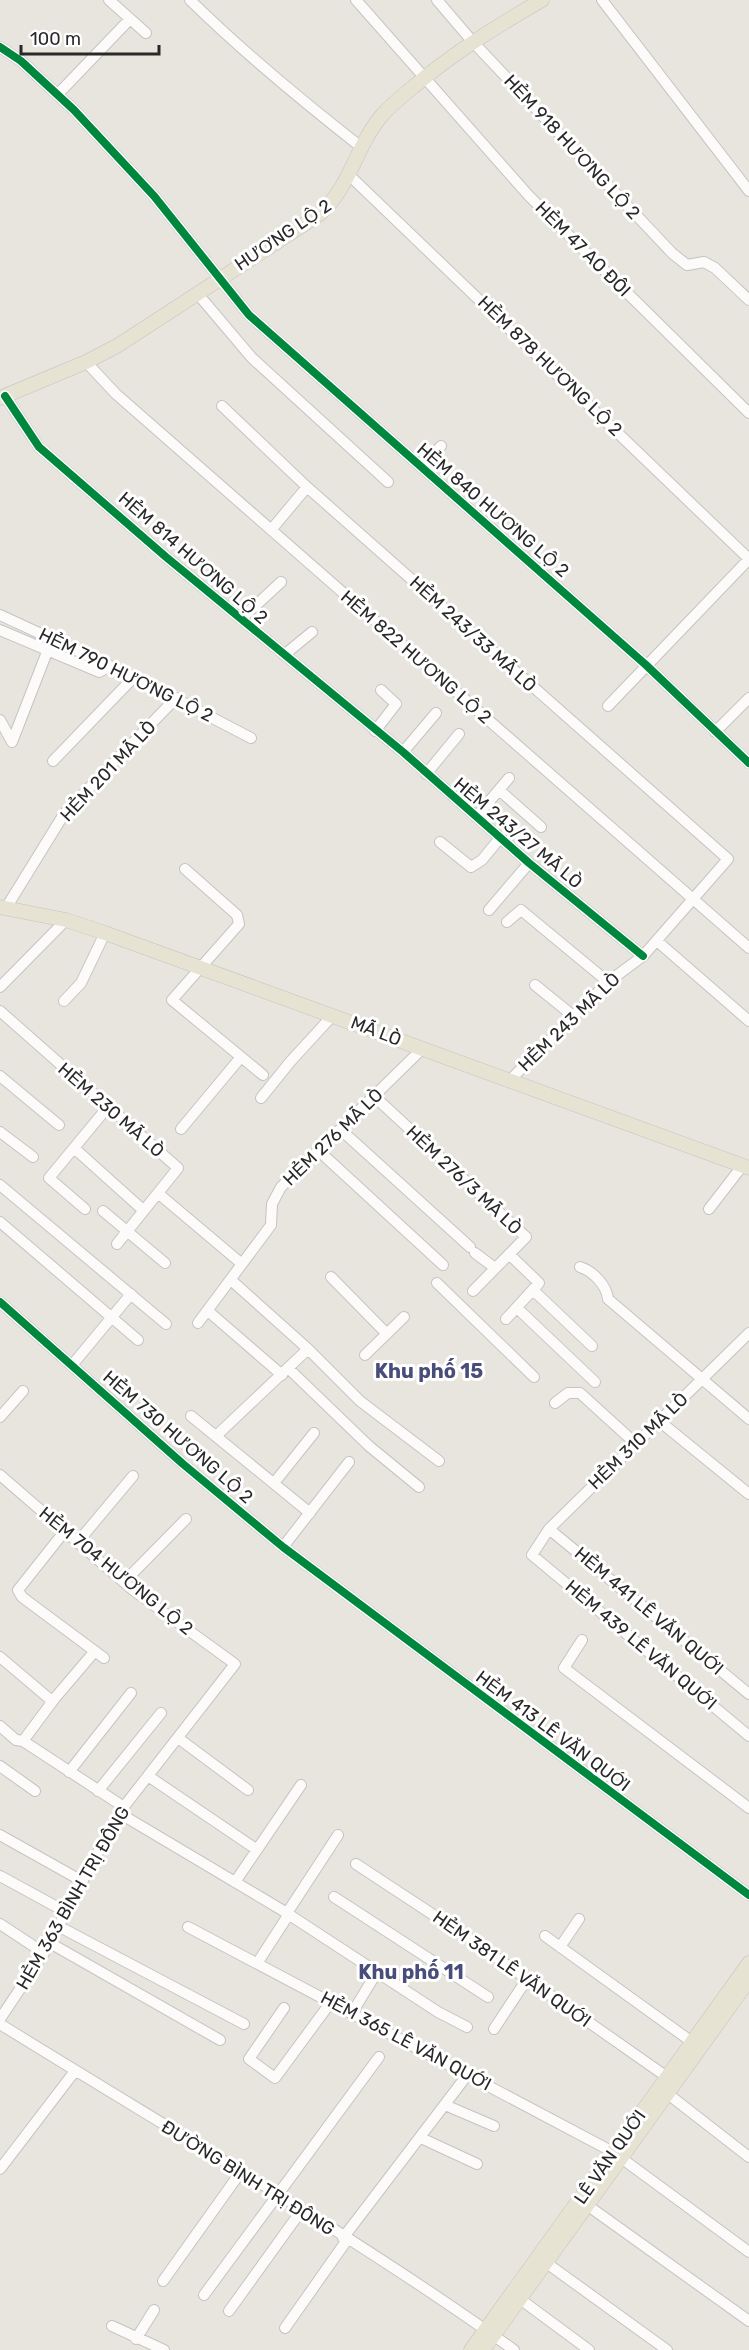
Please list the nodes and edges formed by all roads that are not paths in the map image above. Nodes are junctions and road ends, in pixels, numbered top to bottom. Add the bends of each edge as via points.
1 (109, 0) edge
2 (190, 0) edge
3 (356, 0) edge
4 (437, 0) edge
5 (542, 0) edge
6 (602, 0) edge
7 (130, 19) junction
8 (146, 33) dead end
9 (472, 41) junction
10 (0, 47) edge
11 (424, 78) junction
12 (58, 94) junction
13 (361, 147) junction
14 (350, 175) junction
15 (749, 191) edge
16 (219, 279) junction
17 (197, 293) junction
18 (749, 300) edge
19 (86, 362) junction
20 (2, 397) edge
21 (222, 406) dead end
22 (749, 413) edge
23 (441, 446) dead end
24 (422, 467) junction
25 (388, 482) dead end
26 (308, 487) junction
27 (271, 530) junction
28 (748, 559) edge
29 (281, 582) dead end
30 (0, 615) edge
31 (241, 619) junction
32 (0, 630) edge
33 (312, 632) dead end
34 (47, 652) junction
35 (284, 655) junction
36 (646, 665) junction
37 (110, 666) junction
38 (134, 677) junction
39 (381, 690) dead end
40 (176, 698) junction
41 (749, 698) edge
42 (608, 706) dead end
43 (436, 713) dead end
44 (0, 720) edge
45 (375, 731) junction
46 (716, 732) junction
47 (459, 734) dead end
48 (251, 738) dead end
49 (403, 752) junction
50 (53, 761) dead end
51 (749, 763) edge
52 (426, 774) junction
53 (509, 778) dead end
54 (499, 790) junction
55 (476, 817) junction
56 (541, 827) dead end
57 (500, 838) junction
58 (440, 842) dead end
59 (728, 859) joint
60 (530, 863) junction
61 (184, 869) dead end
62 (693, 899) junction
63 (3, 908) edge
64 (489, 910) dead end
65 (66, 920) junction
66 (507, 922) dead end
67 (105, 933) junction
68 (657, 941) junction
69 (749, 948) edge
70 (643, 956) junction
71 (201, 966) junction
72 (608, 982) junction
73 (535, 985) dead end
74 (0, 987) edge
75 (64, 1001) dead end
76 (0, 1011) edge
77 (333, 1015) junction
78 (572, 1015) junction
79 (749, 1021) edge
80 (423, 1048) junction
81 (241, 1058) junction
82 (0, 1076) edge
83 (263, 1076) dead end
84 (509, 1081) junction
85 (375, 1097) junction
86 (261, 1098) dead end
87 (107, 1108) junction
88 (59, 1125) dead end
89 (181, 1129) dead end
90 (341, 1130) junction
91 (0, 1132) edge
92 (74, 1148) junction
93 (319, 1151) junction
94 (33, 1157) dead end
95 (746, 1167) edge
96 (0, 1185) edge
97 (159, 1194) junction
98 (85, 1209) dead end
99 (709, 1209) dead end
100 (143, 1210) junction
101 (103, 1211) dead end
102 (0, 1222) edge
103 (128, 1232) junction
104 (117, 1244) dead end
105 (509, 1254) junction
106 (165, 1263) dead end
107 (242, 1264) junction
108 (443, 1265) dead end
109 (580, 1267) dead end
110 (495, 1268) junction
111 (331, 1277) dead end
112 (231, 1280) junction
113 (437, 1283) dead end
114 (533, 1290) junction
115 (472, 1291) dead end
116 (131, 1294) junction
117 (0, 1302) edge
118 (517, 1308) junction
119 (208, 1311) junction
120 (112, 1317) junction
121 (404, 1317) dead end
122 (506, 1319) dead end
123 (198, 1323) dead end
124 (166, 1324) dead end
125 (749, 1333) edge
126 (387, 1334) junction
127 (138, 1340) dead end
128 (592, 1346) dead end
129 (308, 1349) junction
130 (365, 1355) dead end
131 (73, 1364) junction
132 (286, 1372) junction
133 (534, 1377) dead end
134 (701, 1380) junction
135 (595, 1382) dead end
136 (23, 1391) dead end
137 (555, 1403) dead end
138 (191, 1416) dead end
139 (0, 1417) edge
140 (749, 1419) edge
141 (658, 1420) junction
142 (315, 1433) dead end
143 (216, 1436) junction
144 (635, 1443) junction
145 (439, 1461) dead end
146 (349, 1462) dead end
147 (133, 1476) dead end
148 (1, 1478) edge
149 (274, 1483) junction
150 (419, 1486) dead end
151 (749, 1494) edge
152 (310, 1513) junction
153 (186, 1519) dead end
154 (549, 1529) junction
155 (64, 1532) junction
156 (77, 1543) junction
157 (283, 1547) junction
158 (532, 1555) joint
159 (124, 1582) junction
160 (339, 1590) joint
161 (582, 1640) dead end
162 (0, 1657) edge
163 (235, 1664) joint
164 (131, 1693) dead end
165 (749, 1694) edge
166 (52, 1701) junction
167 (161, 1713) dead end
168 (0, 1726) edge
169 (749, 1736) edge
170 (178, 1738) junction
171 (23, 1741) junction
172 (0, 1766) edge
173 (69, 1772) junction
174 (148, 1776) junction
175 (301, 1785) dead end
176 (248, 1790) dead end
177 (35, 1791) dead end
178 (98, 1791) junction
179 (749, 1808) edge
180 (121, 1810) junction
181 (0, 1835) edge
182 (338, 1835) dead end
183 (256, 1849) junction
184 (356, 1864) dead end
185 (0, 1876) edge
186 (82, 1881) junction
187 (235, 1882) junction
188 (749, 1896) edge
189 (334, 1897) dead end
190 (66, 1912) junction
191 (288, 1913) junction
192 (579, 1919) dead end
193 (0, 1924) edge
194 (58, 1926) junction
195 (188, 1927) dead end
196 (545, 1936) dead end
197 (560, 1947) junction
198 (47, 1948) junction
199 (258, 1962) junction
200 (749, 1963) edge
201 (377, 1972) junction
202 (527, 1979) junction
203 (749, 1980) edge
204 (740, 1993) edge
205 (488, 1997) dead end
206 (331, 2002) junction
207 (284, 2007) dead end
208 (352, 2013) junction
209 (0, 2019) edge
210 (244, 2024) dead end
211 (0, 2025) edge
212 (467, 2027) dead end
213 (494, 2029) dead end
214 (220, 2040) dead end
215 (692, 2043) junction
216 (379, 2057) dead end
217 (75, 2071) junction
218 (468, 2074) junction
219 (667, 2077) junction
220 (668, 2094) junction
221 (445, 2105) junction
222 (494, 2126) dead end
223 (421, 2138) junction
224 (617, 2155) junction
225 (749, 2157) edge
226 (477, 2164) dead end
227 (0, 2169) edge
228 (240, 2173) junction
229 (276, 2195) junction
230 (587, 2205) junction
231 (301, 2211) junction
232 (345, 2239) junction
233 (749, 2252) edge
234 (542, 2260) junction
235 (163, 2281) dead end
236 (204, 2295) dead end
237 (520, 2299) junction
238 (154, 2310) dead end
239 (230, 2311) dead end
240 (749, 2321) edge
241 (112, 2326) dead end
242 (285, 2328) dead end
243 (490, 2332) junction
244 (136, 2338) junction
245 (164, 2350) edge
246 (471, 2350) edge
247 (483, 2350) edge
248 (514, 2350) edge
249 (589, 2350) edge
250 (667, 2350) edge

1 - 7 street
2 - 13 street via 278,82
3 - 11 street, HẺM 47 AO ĐÔI
4 - 9 street, HẺM 918 HƯƠNG LỘ 2
5 - 9 main road, HƯƠNG LỘ 2
6 - 15 street
7 - 8 street
7 - 12 street
9 - 11 main road, HƯƠNG LỘ 2
9 - 18 street, HẺM 918 HƯƠNG LỘ 2 via 672,253 687,265 704,262 715,268
10 - 12 street, HẺM 840 HƯƠNG LỘ 2
11 - 13 main road, HƯƠNG LỘ 2 via 383,114
11 - 22 street, HẺM 47 AO ĐÔI via 529,196
12 - 16 street, HẺM 840 HƯƠNG LỘ 2 via 154,196
13 - 14 main road, HƯƠNG LỘ 2
14 - 16 main road, HƯƠNG LỘ 2 via 335,200 320,214
14 - 28 street, HẺM 878 HƯƠNG LỘ 2
16 - 17 main road, HƯƠNG LỘ 2
16 - 24 street, HẺM 840 HƯƠNG LỘ 2 via 249,315
17 - 19 main road, HƯƠNG LỘ 2
17 - 25 street via 252,358
19 - 20 main road, HƯƠNG LỘ 2
19 - 27 street, HẺM 822 HƯƠNG LỘ 2 via 116,394
20 - 31 street, HẺM 814 HƯƠNG LỘ 2 via 39,447
21 - 26 street, HẺM 243/33 MÃ LÒ
23 - 24 street
24 - 36 street, HẺM 840 HƯƠNG LỘ 2
26 - 27 street
26 - 59 street, HẺM 243/33 MÃ LÒ
27 - 62 street, HẺM 822 HƯƠNG LỘ 2
28 - 36 street
29 - 31 street
30 - 37 street, HẺM 790 HƯƠNG LỘ 2
31 - 35 street, HẺM 814 HƯƠNG LỘ 2
32 - 34 street
33 - 35 street
34 - 37 street via 99,672
34 - 44 street via 12,742
35 - 45 street, HẺM 814 HƯƠNG LỘ 2
36 - 42 street
36 - 46 street, HẺM 840 HƯƠNG LỘ 2
37 - 38 street, HẺM 790 HƯƠNG LỘ 2
38 - 40 street, HẺM 790 HƯƠNG LỘ 2
38 - 50 street
39 - 45 street via 396,704
40 - 48 street, HẺM 790 HƯƠNG LỘ 2
40 - 63 street, HẺM 201 MÃ LÒ via 64,814
41 - 46 street
43 - 49 street
45 - 49 street, HẺM 243/27 MÃ LÒ
46 - 51 street, HẺM 840 HƯƠNG LỘ 2
47 - 52 street
49 - 52 street, HẺM 243/27 MÃ LÒ
52 - 55 street, HẺM 243/27 MÃ LÒ
53 - 54 street
54 - 55 street
54 - 56 street
55 - 57 street, HẺM 243/27 MÃ LÒ
57 - 58 street via 471,867
57 - 60 street, HẺM 243/27 MÃ LÒ
59 - 62 street, HẺM 243 MÃ LÒ
60 - 64 street
60 - 70 street, HẺM 243/27 MÃ LÒ
61 - 71 street via 239,919 230,936
62 - 68 street, HẺM 243 MÃ LÒ
62 - 69 street, HẺM 822 HƯƠNG LỘ 2
63 - 65 main road, MÃ LÒ
65 - 67 main road, MÃ LÒ
65 - 74 street
66 - 72 street via 521,910
67 - 71 main road, MÃ LÒ
67 - 75 street via 81,983
68 - 70 street, HẺM 243 MÃ LÒ
68 - 79 street
70 - 72 street, HẺM 243 MÃ LÒ
71 - 77 main road, MÃ LÒ
71 - 81 street via 172,1000
72 - 78 street, HẺM 243 MÃ LÒ
73 - 78 street
76 - 87 street, HẺM 230 MÃ LÒ
77 - 80 main road, MÃ LÒ
77 - 86 street
78 - 84 street, HẺM 243 MÃ LÒ
80 - 84 main road, MÃ LÒ
80 - 85 street, HẺM 276 MÃ LÒ
81 - 83 street
81 - 89 street
82 - 88 street
84 - 95 main road, MÃ LÒ
85 - 90 street, HẺM 276 MÃ LÒ
85 - 105 street, HẺM 276/3 MÃ LÒ via 526,1237
87 - 92 street
87 - 97 street, HẺM 230 MÃ LÒ via 178,1168
90 - 93 street, HẺM 276 MÃ LÒ
90 - 110 street
91 - 94 street
92 - 98 street via 49,1178
92 - 100 street
93 - 107 street, HẺM 276 MÃ LÒ via 281,1187 272,1204 271,1225
93 - 108 street
95 - 99 street
96 - 116 street
97 - 100 street, HẺM 230 MÃ LÒ
97 - 107 street
100 - 103 street, HẺM 230 MÃ LÒ
101 - 103 street
102 - 120 street
103 - 104 street, HẺM 230 MÃ LÒ
103 - 106 street
105 - 110 street, HẺM 276/3 MÃ LÒ
105 - 114 street via 539,1283
107 - 112 street, HẺM 276 MÃ LÒ
109 - 134 street via 608,1291 608,1299
110 - 115 street, HẺM 276/3 MÃ LÒ
111 - 126 street
112 - 119 street, HẺM 276 MÃ LÒ
112 - 129 street
113 - 133 street
114 - 118 street
114 - 128 street
116 - 120 street
116 - 124 street
117 - 131 street, HẺM 730 HƯƠNG LỘ 2
118 - 122 street
118 - 135 street
119 - 123 street, HẺM 276 MÃ LÒ
119 - 132 street
120 - 127 street
120 - 131 street
121 - 126 street
125 - 134 street, HẺM 310 MÃ LÒ
126 - 130 street
129 - 132 street
129 - 145 street via 360,1401
131 - 157 street, HẺM 730 HƯƠNG LỘ 2 via 183,1464
132 - 143 street
132 - 150 street
134 - 140 street
134 - 141 street, HẺM 310 MÃ LÒ
136 - 139 street
137 - 144 street via 568,1393 580,1393
138 - 143 street
141 - 144 street, HẺM 310 MÃ LÒ
141 - 151 street
142 - 149 street
143 - 149 street
144 - 154 street, HẺM 310 MÃ LÒ
146 - 152 street
147 - 156 street
148 - 155 street, HẺM 704 HƯƠNG LỘ 2
149 - 152 street
152 - 157 street
153 - 159 street
154 - 158 street, HẺM 310 MÃ LÒ
154 - 165 street, HẺM 441 LÊ VĂN QUỚI
155 - 156 street, HẺM 704 HƯƠNG LỘ 2
155 - 166 street via 18,1590 22,1597 100,1655
156 - 159 street, HẺM 704 HƯƠNG LỘ 2
157 - 160 street, HẺM 730 HƯƠNG LỘ 2
158 - 169 street, HẺM 439 LÊ VĂN QUỚI
159 - 163 street, HẺM 704 HƯƠNG LỘ 2
160 - 188 street, HẺM 413 LÊ VĂN QUỚI
161 - 179 street via 564,1668
162 - 166 street
163 - 170 street, HẺM 363 BÌNH TRỊ ĐÔNG
164 - 173 street
166 - 171 street
167 - 178 street
168 - 171 street
170 - 174 street, HẺM 363 BÌNH TRỊ ĐÔNG
170 - 176 street
171 - 173 street
172 - 177 street
173 - 178 street
174 - 180 street, HẺM 363 BÌNH TRỊ ĐÔNG
174 - 183 street
175 - 183 street
178 - 180 street
180 - 186 street, HẺM 363 BÌNH TRỊ ĐÔNG
180 - 187 street
181 - 186 street
182 - 191 street
183 - 187 street
184 - 202 street, HẺM 381 LÊ VĂN QUỚI
185 - 190 street
186 - 190 street, HẺM 363 BÌNH TRỊ ĐÔNG
187 - 191 street
189 - 205 street
190 - 194 street, HẺM 363 BÌNH TRỊ ĐÔNG
191 - 199 street
191 - 201 street
192 - 197 street
193 - 198 street
194 - 198 street, HẺM 363 BÌNH TRỊ ĐÔNG
194 - 210 street
195 - 199 street, HẺM 365 LÊ VĂN QUỚI
196 - 197 street
197 - 215 street
198 - 209 street, HẺM 363 BÌNH TRỊ ĐÔNG
198 - 214 street
199 - 206 street, HẺM 365 LÊ VĂN QUỚI
200 - 204 main road, LÊ VĂN QUỚI
201 - 208 street
201 - 212 street
202 - 213 street
202 - 219 street, HẺM 381 LÊ VĂN QUỚI
203 - 204 main road, LÊ VĂN QUỚI
204 - 215 main road, LÊ VĂN QUỚI
204 - 220 main road, LÊ VĂN QUỚI
206 - 207 street via 275,2078 249,2059
206 - 208 street, HẺM 365 LÊ VĂN QUỚI
208 - 218 street, HẺM 365 LÊ VĂN QUỚI
211 - 217 street, ĐƯỜNG BÌNH TRỊ ĐÔNG
215 - 219 main road, LÊ VĂN QUỚI
216 - 229 street
217 - 227 street
217 - 228 street, ĐƯỜNG BÌNH TRỊ ĐÔNG
218 - 221 street
218 - 224 street, HẺM 365 LÊ VĂN QUỚI
219 - 224 main road, LÊ VĂN QUỚI
220 - 224 main road, LÊ VĂN QUỚI
220 - 225 street
221 - 222 street
221 - 223 street
223 - 226 street
223 - 232 street
224 - 230 main road, LÊ VĂN QUỚI
224 - 233 street, HẺM 365 LÊ VĂN QUỚI
224 - 234 main road, LÊ VĂN QUỚI
228 - 229 street, ĐƯỜNG BÌNH TRỊ ĐÔNG
228 - 235 street
229 - 231 street, ĐƯỜNG BÌNH TRỊ ĐÔNG
229 - 236 street
230 - 234 main road, LÊ VĂN QUỚI
230 - 240 street
231 - 232 street, ĐƯỜNG BÌNH TRỊ ĐÔNG
231 - 239 street
232 - 242 street
232 - 243 street, ĐƯỜNG BÌNH TRỊ ĐÔNG
234 - 237 main road, LÊ VĂN QUỚI
234 - 243 main road, LÊ VĂN QUỚI
234 - 250 street
237 - 243 main road, LÊ VĂN QUỚI
237 - 249 street
238 - 244 street
241 - 244 street
243 - 246 main road, LÊ VĂN QUỚI
243 - 247 main road, LÊ VĂN QUỚI
243 - 248 street, ĐƯỜNG BÌNH TRỊ ĐÔNG
244 - 245 street

